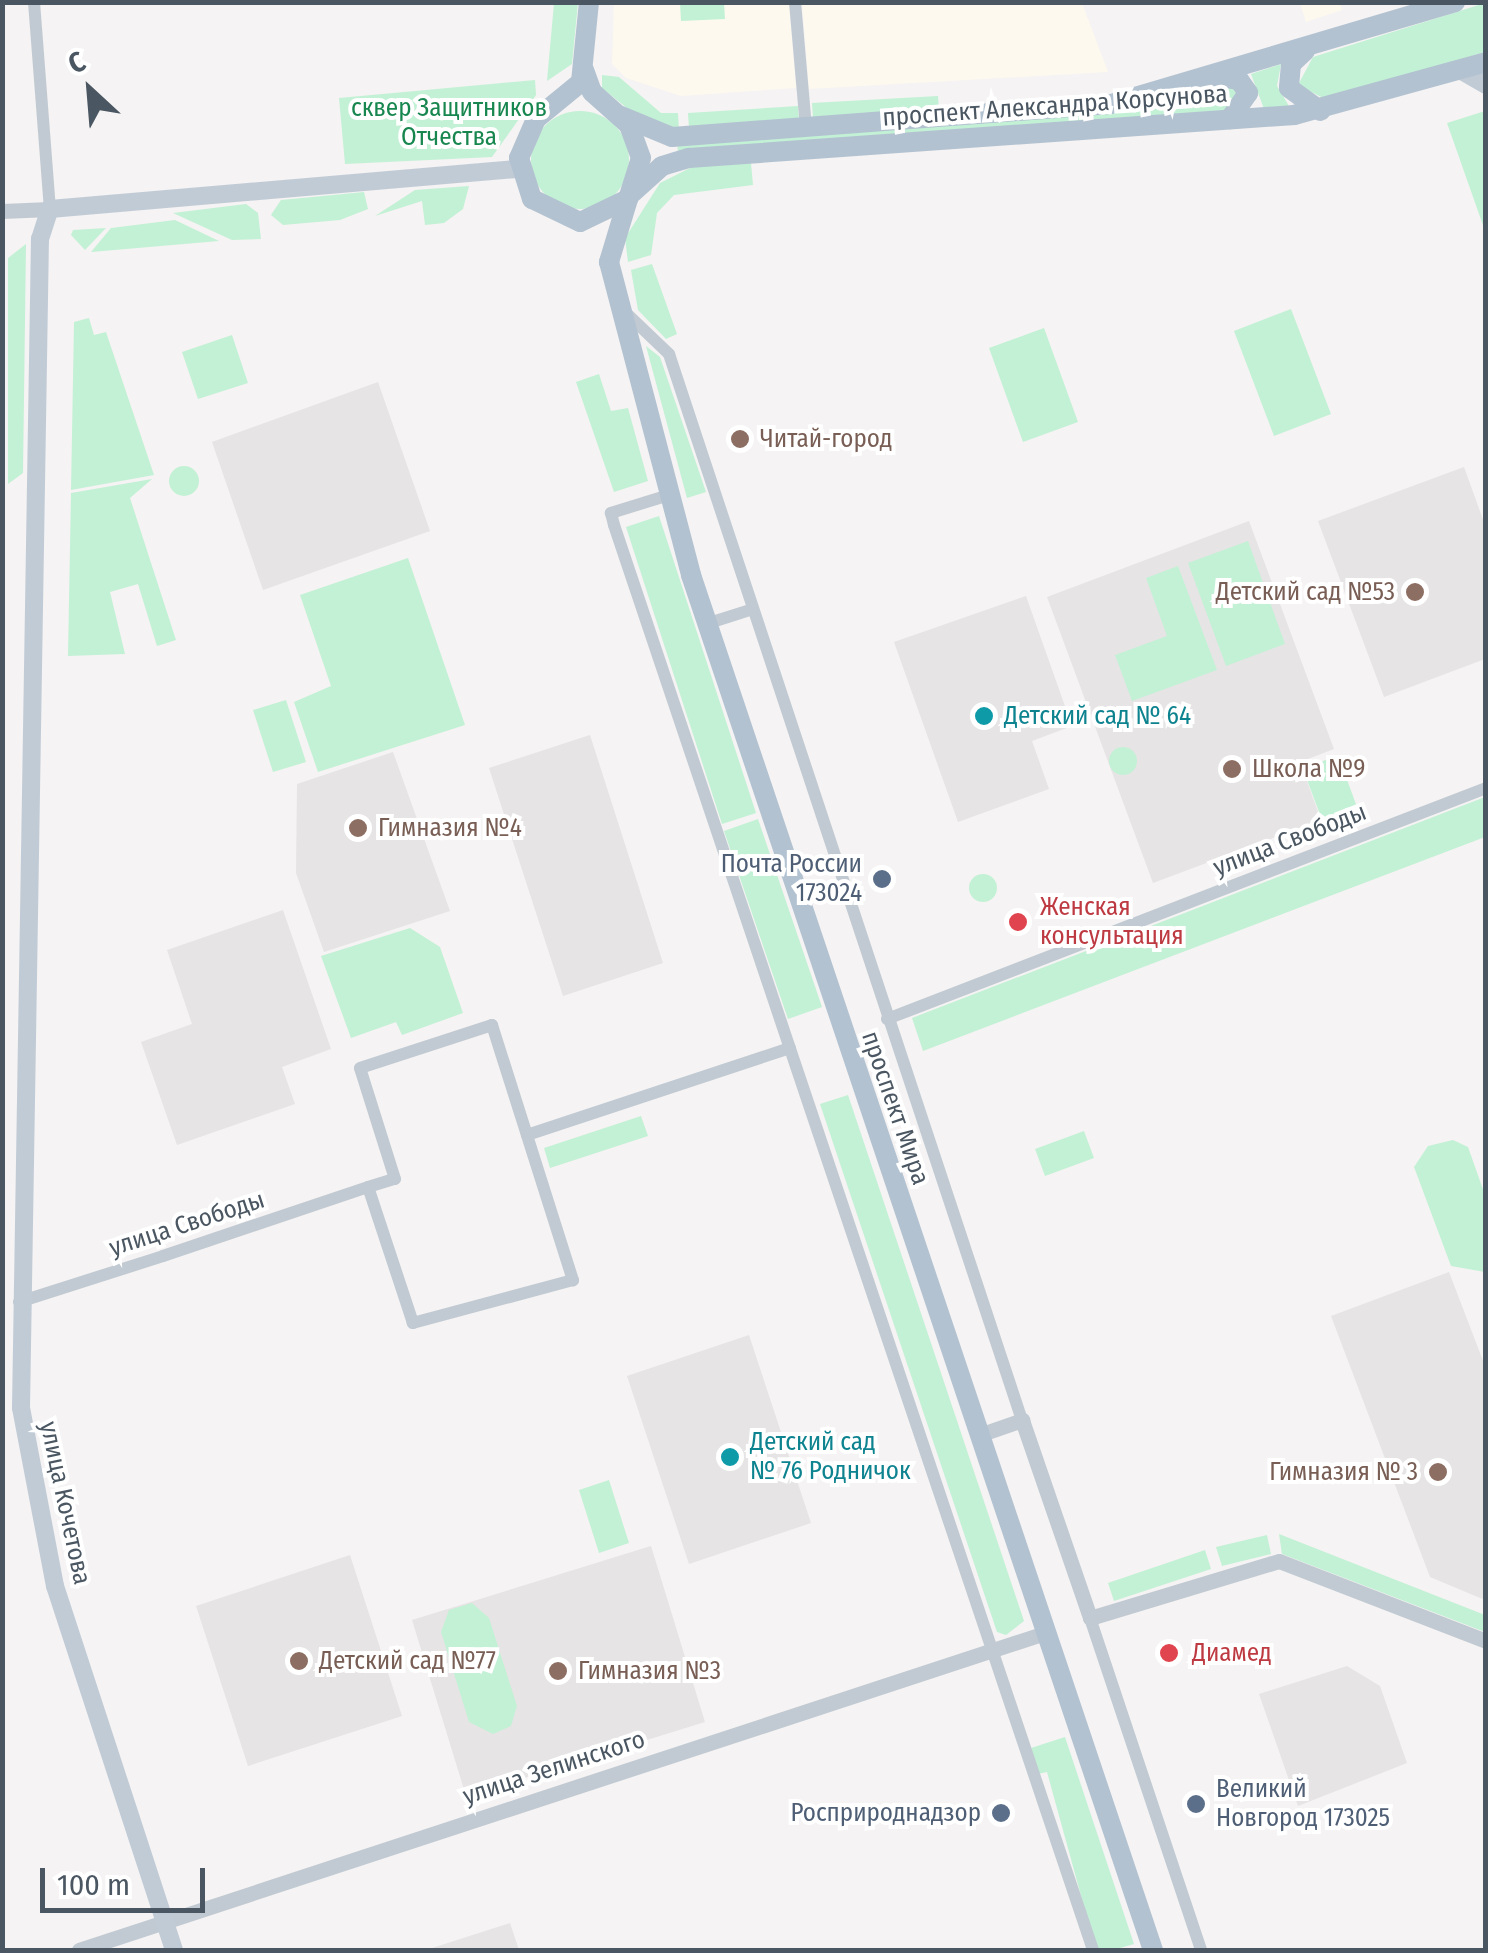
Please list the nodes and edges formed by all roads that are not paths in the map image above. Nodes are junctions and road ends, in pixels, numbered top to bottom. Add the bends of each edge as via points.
1 (34, 2) edge
2 (589, 2) edge
3 (795, 2) edge
4 (1455, 2) edge
5 (1310, 48) junction
6 (1486, 62) edge
7 (584, 70) junction
8 (1460, 70) junction
9 (1211, 78) junction
10 (1486, 85) edge
11 (1322, 111) junction
12 (544, 112) junction
13 (616, 112) junction
14 (1230, 119) junction
15 (806, 128) junction
16 (520, 169) junction
17 (630, 196) junction
18 (50, 209) junction
19 (2, 211) edge
20 (558, 218) junction
21 (612, 274) junction
22 (620, 308) junction
23 (669, 495) junction
24 (753, 609) junction
25 (706, 624) junction
26 (1486, 788) edge
27 (887, 1019) junction
28 (790, 1048) junction
29 (527, 1134) junction
30 (368, 1187) junction
31 (18, 1302) junction
32 (1022, 1420) junction
33 (979, 1435) junction
34 (1090, 1618) junction
35 (1046, 1633) junction
36 (1486, 1641) edge
37 (994, 1650) junction
38 (166, 1922) junction
39 (79, 1950) edge
40 (174, 1950) edge
41 (1093, 1950) edge
42 (1153, 1950) edge
43 (1201, 1950) edge

1 - 18 street
2 - 7 main road
3 - 15 street
4 - 5 main road, проспект Александра Корсунова
5 - 9 main road, проспект Александра Корсунова
5 - 11 main road via 1291,64 1289,88
6 - 8 main road, проспект Александра Корсунова
7 - 12 main road via 578,88
7 - 13 main road
8 - 10 main road
8 - 11 main road, проспект Александра Корсунова
9 - 14 main road via 1245,86 1248,102
9 - 15 main road, проспект Александра Корсунова via 1110,104
11 - 14 main road, проспект Александра Корсунова
12 - 13 main road via 577,100
12 - 16 main road via 524,137
13 - 15 main road, проспект Александра Корсунова via 658,136
13 - 17 main road via 640,146
14 - 17 main road, проспект Александра Корсунова via 690,158 662,166
16 - 18 main road
16 - 20 main road via 532,199
17 - 20 main road via 591,221
17 - 21 main road, проспект Мира via 612,230
18 - 19 street
18 - 31 main road, улица Кочетова via 39,270
20 - 21 main road, проспект Мира via 592,237
21 - 22 main road, проспект Мира
22 - 23 main road, проспект Мира
22 - 24 street via 669,354
23 - 25 main road, проспект Мира
23 - 28 street via 610,513
24 - 25 street
24 - 27 street
25 - 33 main road, проспект Мира
26 - 27 street, улица Свободы
27 - 32 street
28 - 29 street
28 - 37 street
29 - 30 street, улица Свободы via 492,1026 360,1068 395,1179
29 - 30 street, улица Свободы via 573,1280 413,1323
30 - 31 street, улица Свободы
31 - 38 main road, улица Кочетова via 22,1420 40,1531
32 - 33 street
32 - 34 street
33 - 35 main road, проспект Мира
34 - 36 street via 1279,1561
34 - 43 street
35 - 37 street, улица Зелинского
35 - 42 main road, проспект Мира
37 - 38 street, улица Зелинского
37 - 41 street
38 - 39 street, улица Зелинского
38 - 40 main road, улица Кочетова

